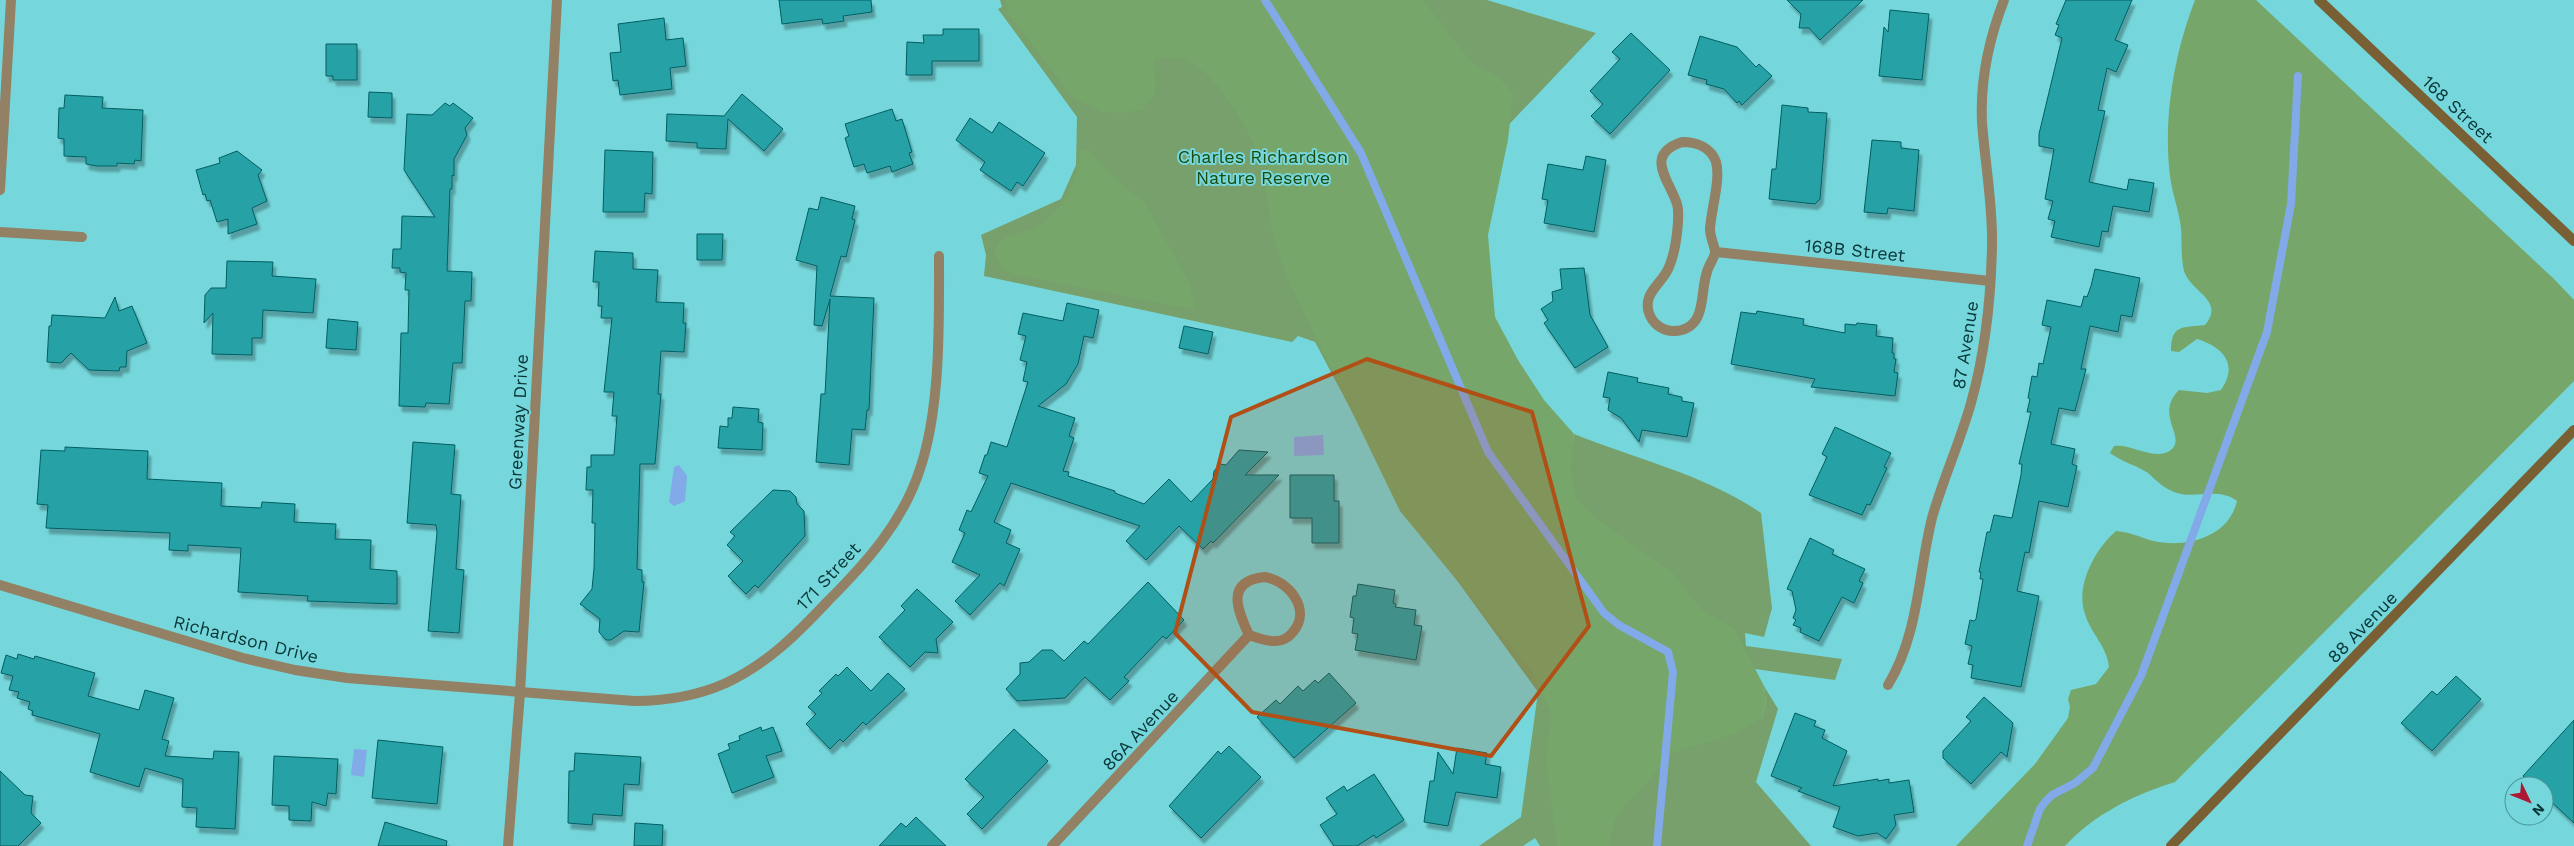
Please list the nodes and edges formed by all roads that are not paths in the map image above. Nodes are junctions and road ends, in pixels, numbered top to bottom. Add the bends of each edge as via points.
1 (11, 0) edge
2 (557, 0) edge
3 (2004, 0) edge
4 (2319, 0) edge
5 (0, 190) edge
6 (0, 232) edge
7 (82, 237) dead end
8 (2574, 241) edge
9 (1716, 252) junction
10 (939, 256) dead end
11 (1990, 281) junction
12 (2574, 430) edge
13 (0, 585) edge
14 (1249, 635) junction
15 (1888, 685) dead end
16 (520, 693) junction
17 (508, 846) edge
18 (1052, 846) edge
19 (2171, 846) edge

1 - 5 street
2 - 16 street, Greenway Drive
3 - 11 street, 87 Avenue via 1989,47 1982,95 1992,210
4 - 8 main road, 168 Street
6 - 7 street
9 - 9 street via 1706,274 1702,304 1694,323 1674,332 1658,326 1650,316 1648,303 1651,291 1667,273 1673,254 1678,208 1663,177 1662,164 1665,154 1676,144 1700,144 1711,152 1716,162 1710,233
9 - 11 street, 168B Street
10 - 16 street, 171 Street via 935,387 920,470 899,516 882,541 838,591 776,653 738,677 704,691 648,701
11 - 15 street, 87 Avenue via 1975,388 1932,518 1906,650
12 - 19 main road, 88 Avenue
13 - 16 street, Richardson Drive via 278,666 332,676
14 - 14 street via 1278,641 1290,635 1299,622 1300,606 1295,597 1270,578 1251,579 1237,597 1237,609
14 - 18 street, 86A Avenue
16 - 17 street, Greenway Drive

